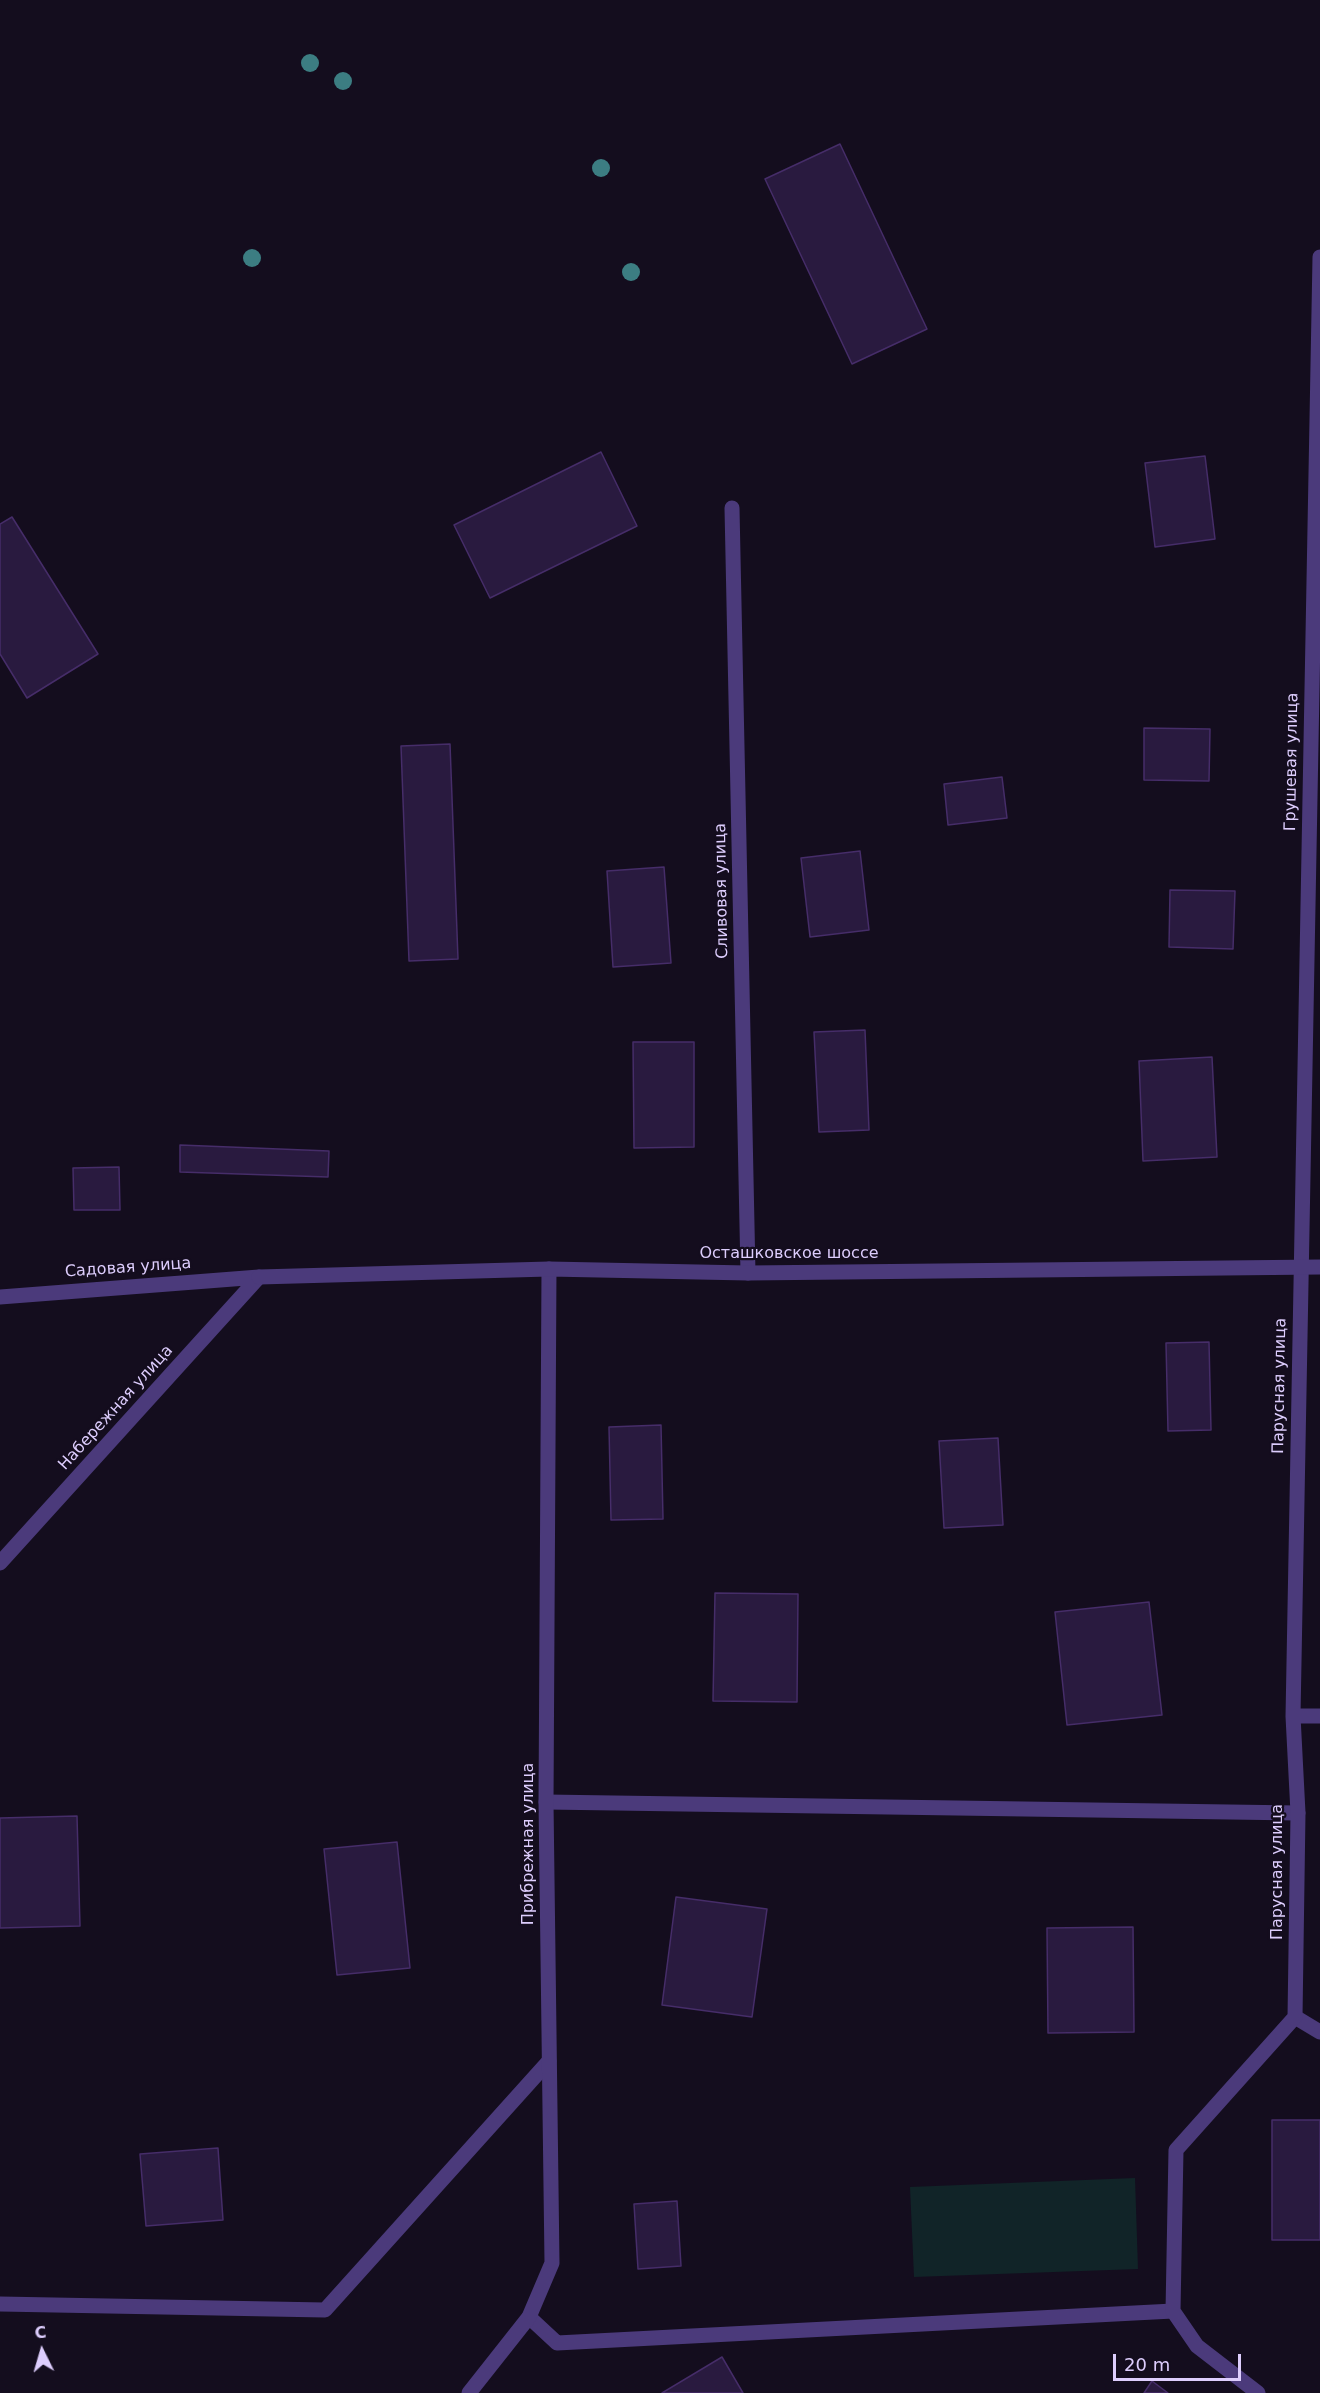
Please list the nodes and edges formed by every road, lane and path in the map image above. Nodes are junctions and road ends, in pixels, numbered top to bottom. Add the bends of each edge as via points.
1 (1320, 256) edge
2 (732, 508) dead end
3 (1320, 1267) edge
4 (1299, 1268) junction
5 (549, 1269) junction
6 (748, 1273) junction
7 (259, 1277) junction
8 (0, 1297) edge
9 (0, 1563) edge
10 (1293, 1716) junction
11 (1320, 1716) edge
12 (546, 1802) junction
13 (1298, 1813) junction
14 (1295, 2017) junction
15 (1320, 2032) edge
16 (549, 2061) junction
17 (0, 2304) edge
18 (1173, 2311) junction
19 (529, 2317) junction
20 (470, 2393) edge
21 (1258, 2393) edge

1 - 4 street, Грушевая улица
2 - 6 street, Сливовая улица
3 - 4 street, Осташковское шоссе
4 - 6 street, Осташковское шоссе
4 - 10 street, Парусная улица
5 - 6 street, Осташковское шоссе
5 - 7 street, Осташковское шоссе
5 - 12 street, Прибрежная улица
7 - 8 street, Садовая улица
7 - 9 street, Набережная улица
10 - 11 street
10 - 13 street, Парусная улица
12 - 13 street
12 - 16 street, Прибрежная улица
13 - 14 street, Парусная улица
14 - 15 street
14 - 18 street via 1176,2150
16 - 17 street via 325,2310
16 - 19 street, Прибрежная улица via 552,2263
18 - 19 street via 557,2343
18 - 21 street via 1197,2346
19 - 20 street, Прибрежная улица

